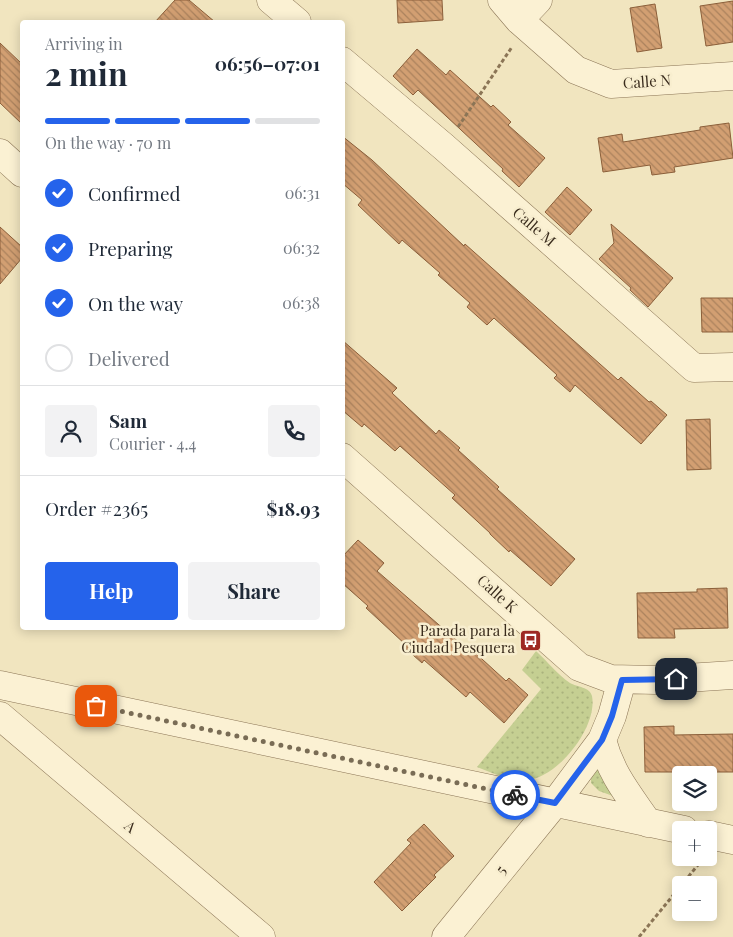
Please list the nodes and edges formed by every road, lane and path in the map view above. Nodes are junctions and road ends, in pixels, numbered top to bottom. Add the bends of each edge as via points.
1 (271, 0) edge
2 (538, 0) edge
3 (516, 15) edge
4 (295, 20) edge
5 (345, 64) edge
6 (733, 76) edge
7 (444, 148) junction
8 (0, 153) edge
9 (20, 171) edge
10 (733, 367) edge
11 (345, 460) edge
12 (733, 675) edge
13 (622, 680) junction
14 (0, 685) edge
15 (0, 716) edge
16 (602, 740) junction
17 (555, 803) junction
18 (648, 823) junction
19 (672, 828) edge
20 (717, 837) edge
21 (733, 840) edge
22 (697, 866) edge
23 (261, 937) edge
24 (446, 937) edge
25 (639, 937) edge

1 - 4 street
2 - 3 street
3 - 6 street, Calle N via 576,70 611,84
3 - 7 path
5 - 7 street, Calle M
7 - 10 street, Calle M via 694,368
8 - 9 street
11 - 13 street, Calle K via 579,667
12 - 13 street, Calle K
13 - 16 street, 5
14 - 17 street
15 - 23 street, A
16 - 17 street, 5
16 - 18 street via 607,760 617,779
17 - 18 street
17 - 24 street, 5
18 - 19 street
20 - 21 street
22 - 25 path

